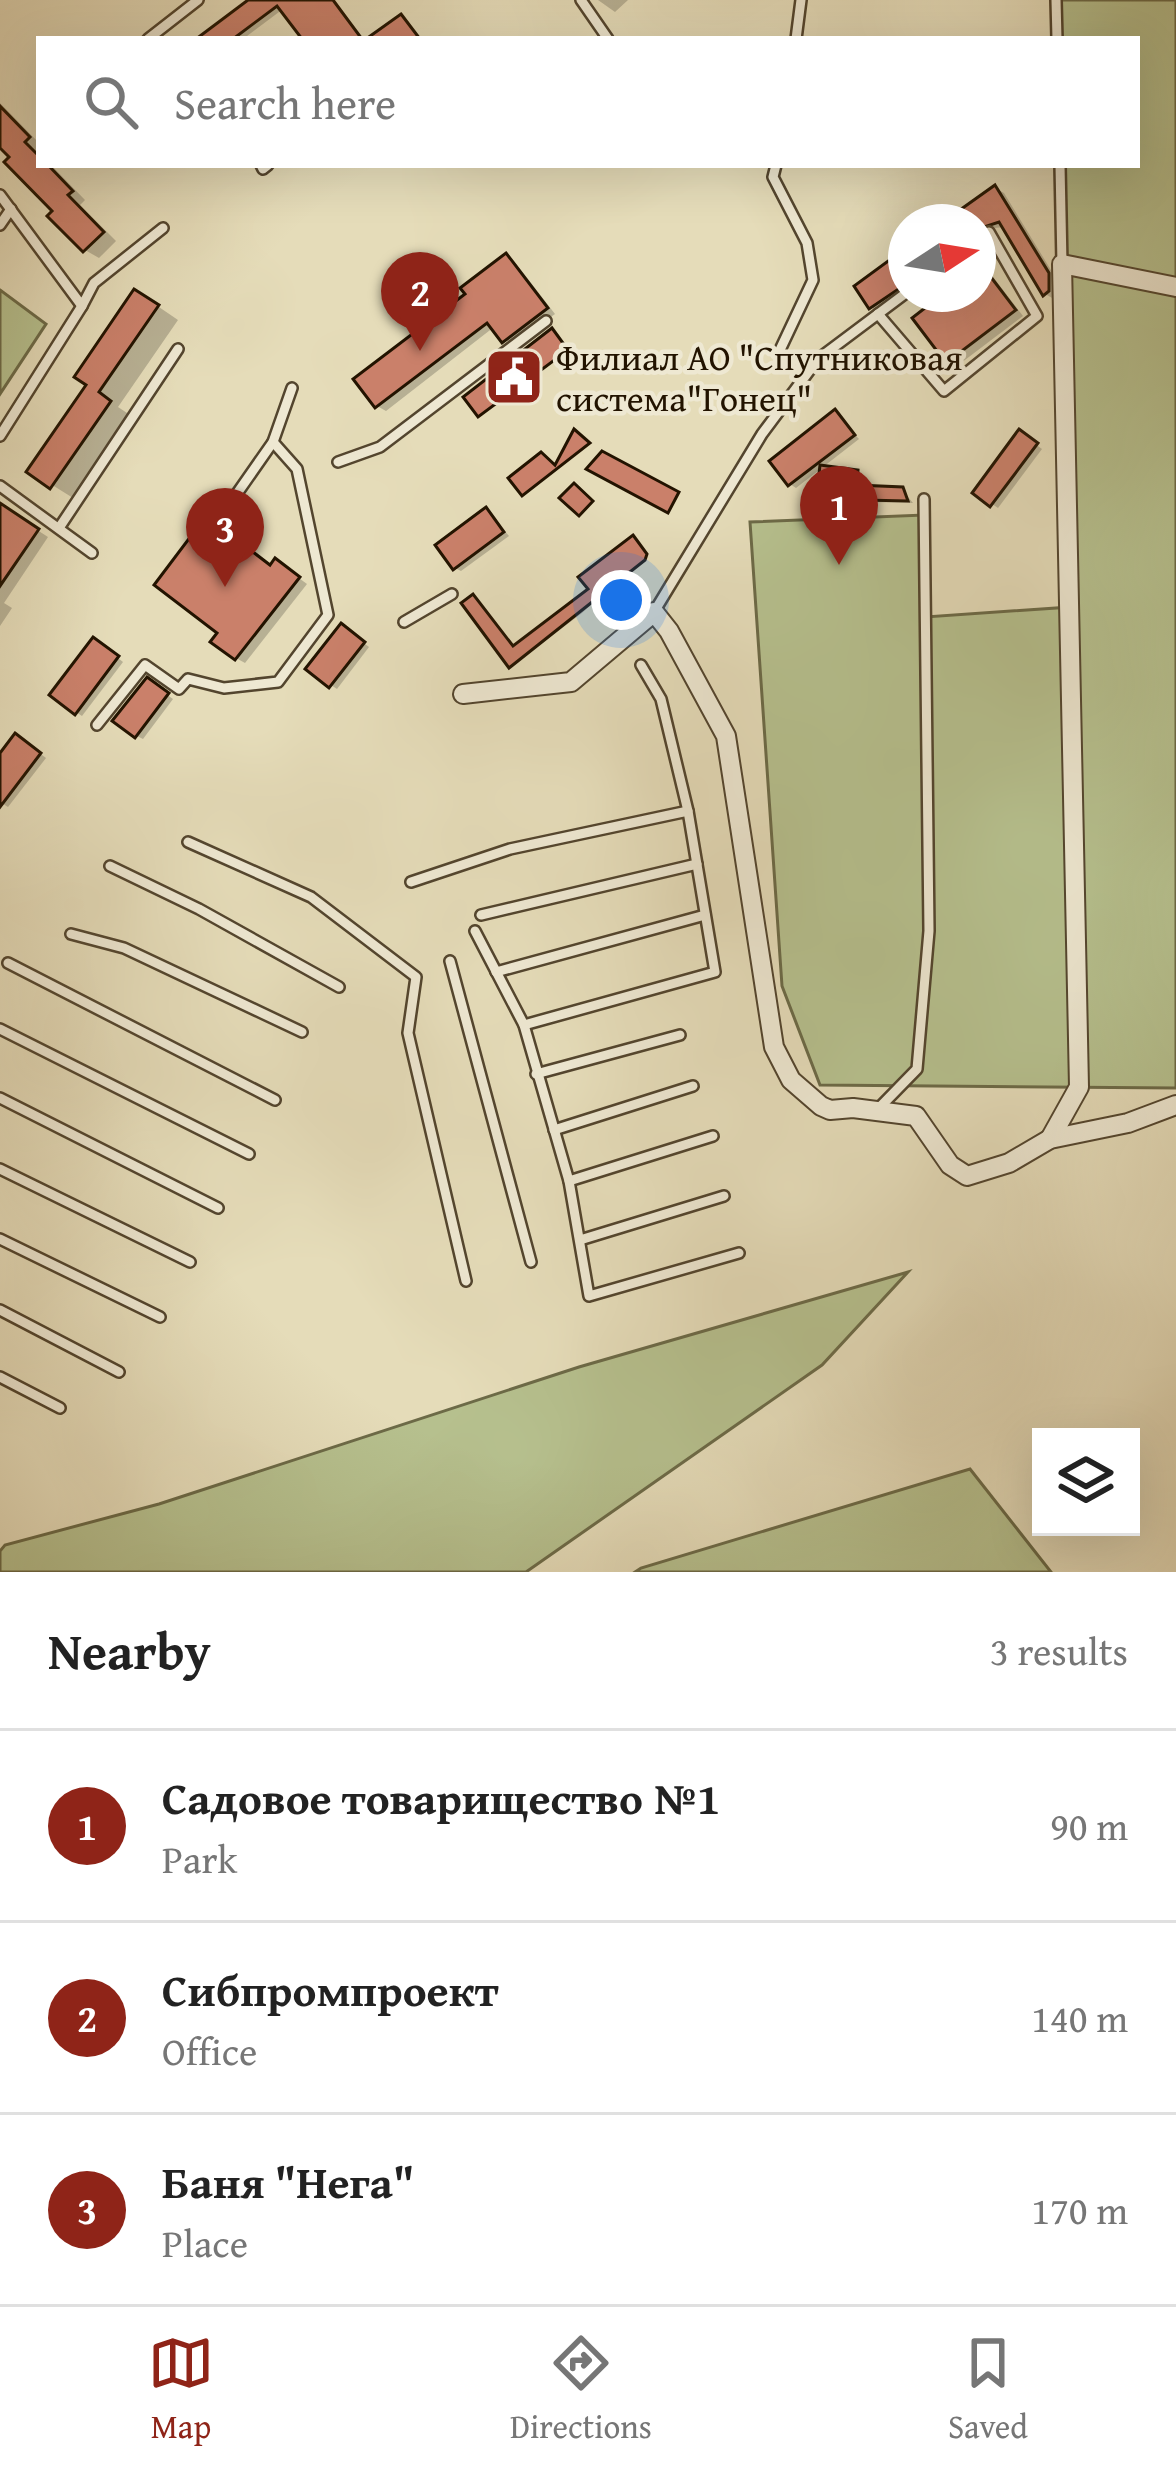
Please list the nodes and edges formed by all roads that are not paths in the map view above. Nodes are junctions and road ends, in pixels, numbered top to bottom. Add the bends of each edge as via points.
1 (198, 0) edge
2 (581, 0) edge
3 (801, 0) edge
4 (1056, 0) edge
5 (155, 36) edge
6 (606, 36) edge
7 (796, 36) edge
8 (1057, 36) edge
9 (775, 168) edge
10 (1060, 168) edge
11 (0, 194) edge
12 (11, 209) junction
13 (0, 225) edge
14 (164, 228) dead end
15 (996, 244) edge
16 (1063, 264) junction
17 (1176, 287) edge
18 (82, 306) junction
19 (888, 306) edge
20 (878, 314) junction
21 (546, 321) dead end
22 (178, 349) dead end
23 (779, 352) dead end
24 (292, 388) dead end
25 (0, 436) edge
26 (273, 442) junction
27 (338, 462) dead end
28 (0, 486) edge
29 (924, 499) dead end
30 (59, 528) junction
31 (254, 538) dead end
32 (92, 553) dead end
33 (452, 594) dead end
34 (654, 612) junction
35 (404, 622) dead end
36 (641, 665) dead end
37 (463, 694) dead end
38 (97, 725) dead end
39 (688, 811) junction
40 (188, 842) dead end
41 (697, 864) junction
42 (110, 866) dead end
43 (411, 882) dead end
44 (481, 915) dead end
45 (705, 915) junction
46 (476, 931) dead end
47 (71, 934) dead end
48 (450, 961) dead end
49 (8, 963) dead end
50 (496, 972) junction
51 (339, 987) dead end
52 (524, 1025) junction
53 (0, 1029) edge
54 (302, 1032) dead end
55 (680, 1035) dead end
56 (536, 1074) junction
57 (693, 1086) dead end
58 (0, 1098) edge
59 (274, 1100) dead end
60 (1176, 1105) edge
61 (875, 1112) junction
62 (554, 1130) junction
63 (712, 1136) dead end
64 (1051, 1139) junction
65 (249, 1154) dead end
66 (0, 1168) edge
67 (569, 1180) junction
68 (724, 1196) dead end
69 (218, 1208) dead end
70 (0, 1239) edge
71 (580, 1240) junction
72 (739, 1253) dead end
73 (190, 1262) dead end
74 (532, 1262) dead end
75 (466, 1281) dead end
76 (0, 1310) edge
77 (160, 1317) dead end
78 (119, 1372) dead end
79 (0, 1377) edge
80 (60, 1408) dead end

1 - 5 lane
2 - 6 lane
3 - 7 lane
4 - 8 lane
9 - 23 lane via 807,243 813,280
10 - 16 lane
11 - 12 lane
12 - 13 lane
12 - 18 lane
14 - 18 lane via 94,283
15 - 20 lane via 1037,316 944,391
16 - 17 street
16 - 64 street via 1079,1088
18 - 25 lane
19 - 20 lane
20 - 34 lane via 818,359 762,434
21 - 27 lane via 380,447
22 - 30 lane
24 - 26 lane
26 - 31 lane via 222,515
26 - 38 lane via 301,481 328,615 278,682 224,688 188,679 179,689 145,665
28 - 30 lane
29 - 61 lane via 927,954 917,1070
30 - 32 lane
33 - 35 lane
34 - 37 street via 571,682
34 - 61 street via 726,736 778,1059 821,1106
36 - 39 lane via 661,700
39 - 41 lane
39 - 43 lane via 510,849
40 - 75 lane via 311,897 416,977 408,1033
41 - 44 lane
41 - 45 lane
42 - 51 lane
45 - 50 lane
45 - 52 lane via 715,972
46 - 50 lane
47 - 54 lane via 124,948
48 - 74 lane
49 - 59 lane
50 - 52 lane
52 - 56 lane
53 - 65 lane
55 - 56 lane
56 - 62 lane
57 - 62 lane
58 - 69 lane
60 - 64 street
61 - 64 street via 920,1119 950,1165 968,1176
62 - 67 lane
63 - 67 lane
66 - 73 lane
67 - 71 lane
68 - 71 lane
70 - 77 lane
71 - 72 lane via 589,1296
76 - 78 lane
79 - 80 lane

